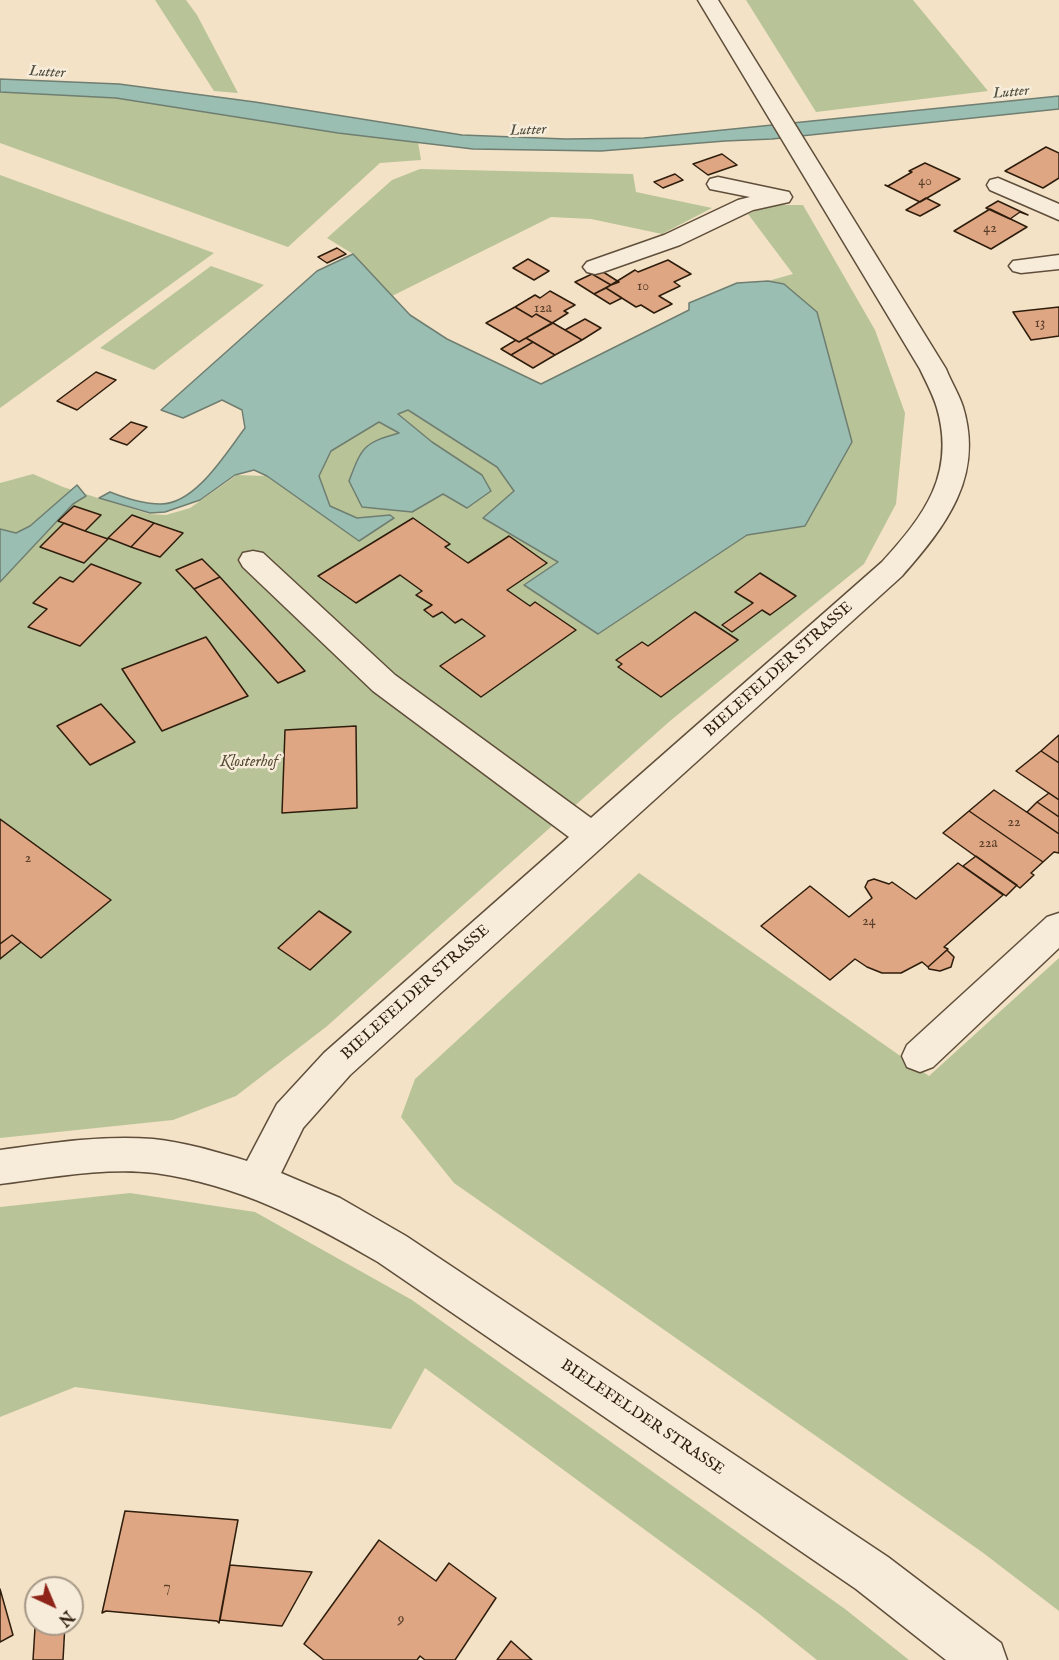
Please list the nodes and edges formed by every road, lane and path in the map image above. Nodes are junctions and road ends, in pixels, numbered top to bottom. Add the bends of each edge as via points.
1 (708, 0) edge
2 (718, 184) dead end
3 (998, 185) dead end
4 (828, 196) junction
5 (781, 197) junction
6 (1059, 213) edge
7 (1059, 262) edge
8 (1022, 266) dead end
9 (595, 267) dead end
10 (253, 560) dead end
11 (592, 837) junction
12 (1059, 927) edge
13 (920, 1056) dead end
14 (0, 1167) edge
15 (257, 1181) junction
16 (984, 1660) edge

1 - 4 street, BIELEFELDER STRASSE
2 - 5 street
3 - 6 street
4 - 5 street
4 - 11 street, BIELEFELDER STRASSE via 933,369 951,410 957,446 947,499 926,533 892,569
5 - 9 street via 746,205 672,240
7 - 8 street
10 - 11 street via 384,683
11 - 15 street, BIELEFELDER STRASSE via 338,1064 290,1116
12 - 13 street
14 - 15 street via 86,1156 153,1156
15 - 16 street, BIELEFELDER STRASSE via 326,1211 392,1249 872,1573

